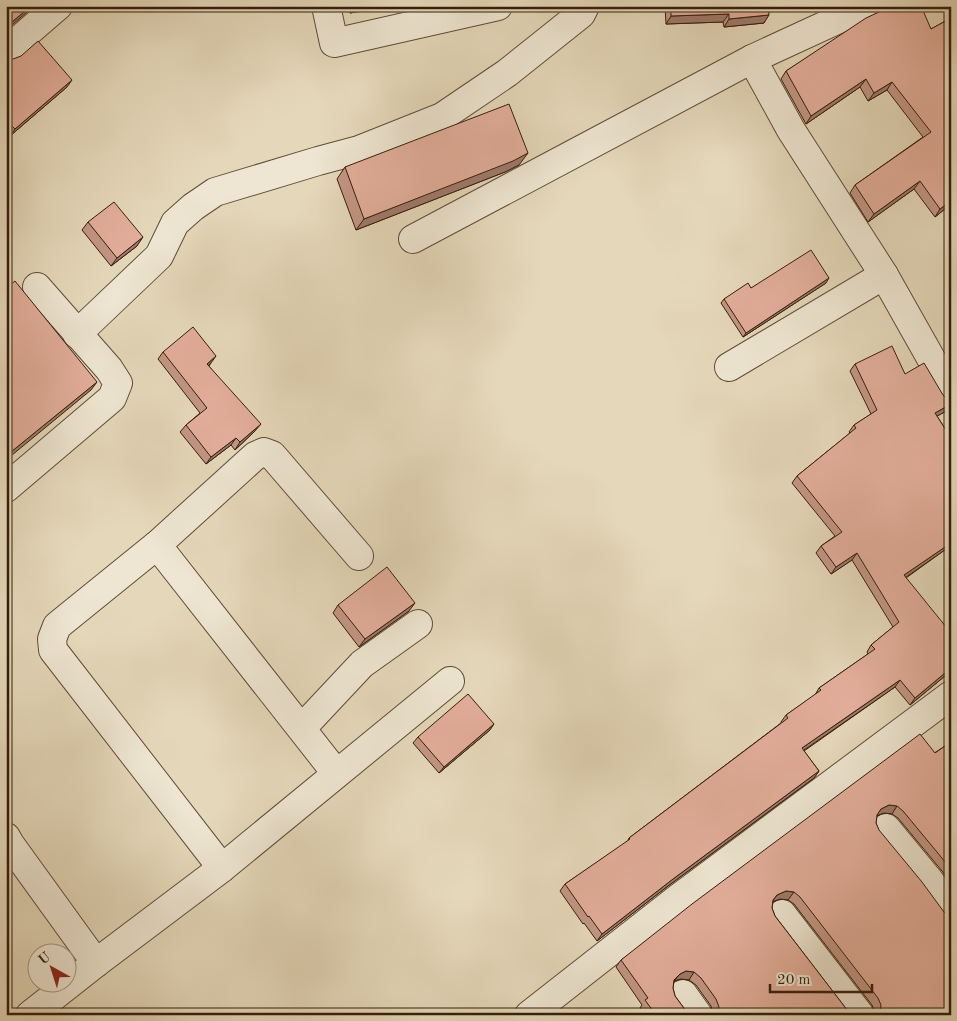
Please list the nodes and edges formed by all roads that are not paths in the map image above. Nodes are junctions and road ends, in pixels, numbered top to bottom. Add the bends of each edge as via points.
1 (58, 6) edge
2 (326, 6) edge
3 (498, 6) edge
4 (585, 6) edge
5 (866, 6) edge
6 (6, 50) edge
7 (752, 59) junction
8 (413, 239) dead end
9 (884, 275) junction
10 (37, 287) dead end
11 (77, 334) junction
12 (729, 367) dead end
13 (951, 394) edge
14 (9, 481) edge
15 (157, 545) junction
16 (359, 556) dead end
17 (418, 624) dead end
18 (450, 681) dead end
19 (951, 695) edge
20 (302, 728) junction
21 (336, 773) junction
22 (886, 828) dead end
23 (8, 843) edge
24 (222, 868) junction
25 (951, 910) edge
26 (782, 914) dead end
27 (96, 963) junction
28 (30, 1015) edge
29 (529, 1015) edge
30 (860, 1015) edge

1 - 6 street
2 - 3 street via 334,44
4 - 11 street via 581,14 507,73 442,116 359,150 215,192 175,223 159,256
5 - 7 street
7 - 8 street
7 - 9 street via 791,130
9 - 12 street
9 - 13 street
10 - 11 street
11 - 14 street via 118,383 112,398
15 - 16 street via 255,456 264,452 272,455
15 - 20 street
15 - 24 street via 57,626 52,638 53,650
17 - 20 street via 362,664
18 - 21 street
19 - 29 street via 677,899
20 - 21 street
21 - 24 street
22 - 25 street
23 - 27 street
24 - 27 street
26 - 30 street
27 - 28 street

